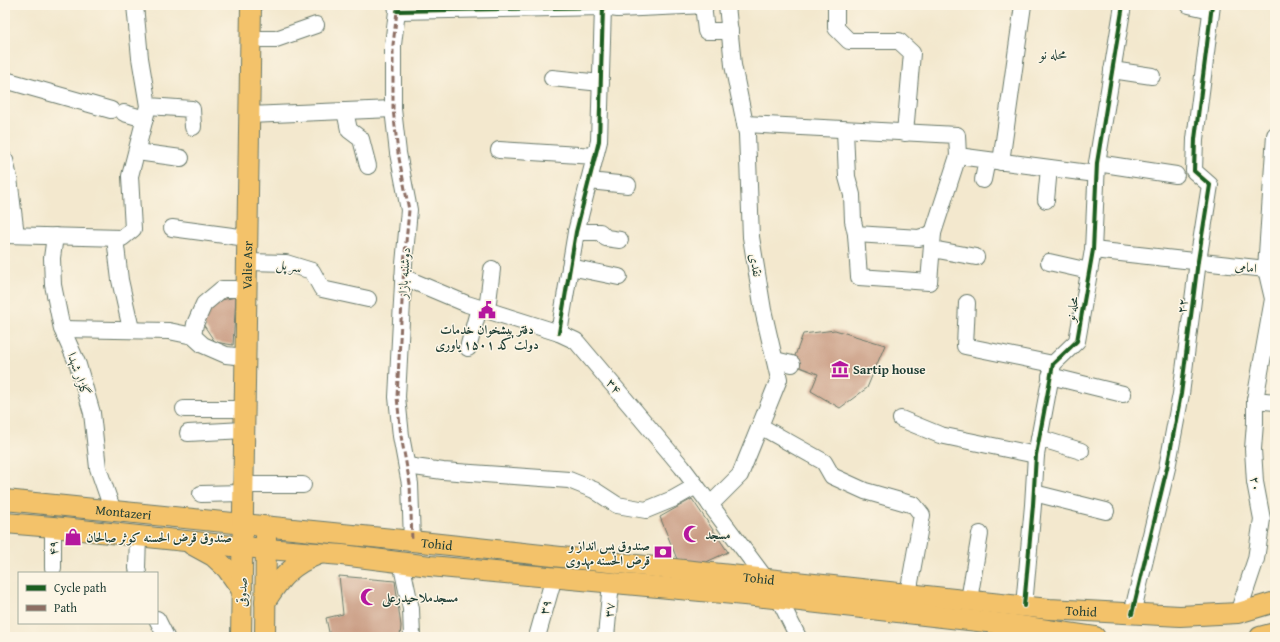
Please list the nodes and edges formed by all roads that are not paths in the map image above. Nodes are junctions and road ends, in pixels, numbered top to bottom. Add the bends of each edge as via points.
1 (135, 5) edge
2 (251, 5) edge
3 (703, 5) edge
4 (706, 5) edge
5 (727, 5) edge
6 (836, 5) edge
7 (1024, 5) edge
8 (1123, 5) edge
9 (1189, 5) edge
10 (514, 7) edge
11 (613, 7) edge
12 (397, 8) edge
13 (1212, 8) edge
14 (316, 25) dead end
15 (730, 31) junction
16 (250, 39) junction
17 (1112, 70) junction
18 (1152, 76) dead end
19 (552, 78) dead end
20 (5, 80) edge
21 (601, 83) junction
22 (393, 109) junction
23 (345, 111) junction
24 (147, 113) junction
25 (249, 115) junction
26 (745, 124) junction
27 (194, 127) dead end
28 (845, 130) junction
29 (905, 132) junction
30 (1275, 142) edge
31 (499, 150) dead end
32 (137, 152) junction
33 (595, 156) junction
34 (958, 156) junction
35 (181, 158) dead end
36 (5, 160) edge
37 (994, 161) junction
38 (368, 166) dead end
39 (1049, 168) junction
40 (1097, 168) junction
41 (1176, 175) dead end
42 (983, 180) dead end
43 (589, 181) junction
44 (628, 184) dead end
45 (1046, 200) dead end
46 (172, 228) dead end
47 (576, 232) junction
48 (933, 233) junction
49 (856, 234) junction
50 (10, 235) edge
51 (54, 236) junction
52 (115, 238) junction
53 (247, 238) junction
54 (620, 240) dead end
55 (932, 249) junction
56 (1093, 250) junction
57 (976, 257) dead end
58 (1198, 261) junction
59 (247, 262) junction
60 (1049, 262) dead end
61 (570, 267) junction
62 (492, 269) dead end
63 (1270, 270) edge
64 (1089, 271) junction
65 (403, 276) junction
66 (619, 277) dead end
67 (246, 289) junction
68 (368, 299) dead end
69 (967, 303) dead end
70 (483, 309) junction
71 (62, 328) junction
72 (131, 329) junction
73 (559, 333) junction
74 (192, 336) junction
75 (468, 348) dead end
76 (245, 357) junction
77 (774, 360) junction
78 (792, 364) dead end
79 (1052, 370) junction
80 (1123, 394) dead end
81 (1255, 400) junction
82 (1275, 402) edge
83 (245, 408) junction
84 (184, 409) dead end
85 (901, 419) dead end
86 (760, 426) junction
87 (244, 430) junction
88 (188, 433) dead end
89 (1039, 438) junction
90 (1082, 451) dead end
91 (1036, 455) junction
92 (407, 466) junction
93 (303, 485) dead end
94 (696, 486) junction
95 (243, 489) junction
96 (1034, 493) junction
97 (201, 494) dead end
98 (5, 500) edge
99 (710, 505) junction
100 (1106, 511) dead end
101 (113, 512) junction
102 (5, 524) edge
103 (242, 525) junction
104 (53, 527) junction
105 (266, 527) junction
106 (980, 534) dead end
107 (138, 536) junction
108 (184, 541) junction
109 (412, 541) junction
110 (242, 547) junction
111 (266, 549) junction
112 (320, 554) junction
113 (401, 562) junction
114 (53, 568) dead end
115 (138, 572) edge
116 (554, 577) junction
117 (765, 578) junction
118 (611, 583) junction
119 (242, 590) junction
120 (908, 594) junction
121 (779, 599) junction
122 (864, 599) junction
123 (969, 600) junction
124 (265, 602) junction
125 (1275, 602) edge
126 (1024, 606) junction
127 (1238, 613) junction
128 (1132, 614) junction
129 (158, 621) edge
130 (1037, 633) edge
131 (1275, 633) edge
132 (166, 637) edge
133 (241, 637) edge
134 (265, 637) edge
135 (412, 637) edge
136 (537, 637) edge
137 (606, 637) edge
138 (798, 637) edge
139 (1096, 637) edge
140 (1260, 637) edge

1 - 24 street
2 - 16 main road, Valie Asr
3 - 4 street
3 - 11 street
3 - 15 street via 706,31
5 - 15 street, نقدی
6 - 29 street via 836,28 849,41 899,41 912,53
7 - 37 street
8 - 17 street, محله نو
9 - 13 street
10 - 11 street
10 - 12 street
11 - 21 street
12 - 22 street, دوشنبه بازار
13 - 58 street, ۲۲ via 1195,139 1194,171 1210,185
14 - 16 street via 276,39
15 - 26 street, نقدی via 733,65
16 - 25 main road, Valie Asr
17 - 18 street
17 - 40 street, محله نو
19 - 21 street
20 - 24 street via 118,111
21 - 33 street via 599,141
22 - 23 street
22 - 65 street, دوشنبه بازار via 409,210
23 - 25 street
23 - 38 street via 349,130 361,139
24 - 27 street via 192,109
24 - 32 street
25 - 53 main road, Valie Asr
26 - 28 street
26 - 77 street, نقدی via 751,237
28 - 29 street
28 - 49 street via 847,177 852,195
29 - 34 street via 957,135
30 - 63 street, امامی
31 - 33 street
32 - 35 street
32 - 52 street via 130,176 133,229 122,238
33 - 43 street
34 - 37 street
34 - 48 street
36 - 50 street via 9,178
37 - 39 street
37 - 42 street
39 - 40 street
39 - 45 street
40 - 41 street
40 - 56 street, محله نو
43 - 44 street
43 - 47 street
46 - 53 street
47 - 54 street via 600,232 606,238
47 - 61 street
48 - 49 street via 919,238
48 - 55 street
49 - 55 street via 859,277 929,282
50 - 51 street
51 - 52 street
51 - 71 street, گلزار شهدا via 53,286
52 - 72 street via 120,280
53 - 59 main road, Valie Asr
55 - 57 street
56 - 58 street, امامی
56 - 64 street, محله نو
58 - 63 street, امامی
58 - 128 street, ۲۲ via 1181,394 1167,468
59 - 67 main road, Valie Asr
59 - 68 street, سر پل via 286,263 312,271 322,289
60 - 64 street
61 - 66 street
61 - 73 street
62 - 70 street
63 - 81 street, ۲۰ via 1273,299
64 - 79 street, محله نو via 1077,341
65 - 70 street, ۳۴
65 - 92 street, دوشنبه بازار via 397,396
67 - 74 street via 222,290 204,304
67 - 76 main road, Valie Asr
69 - 79 street via 965,346
70 - 73 street, ۳۴
70 - 75 street
71 - 72 street
71 - 101 street, گلزار شهدا via 78,365 92,413 98,468
72 - 74 street via 169,330
73 - 94 street, ۳۴ via 576,341
74 - 76 street via 203,345 226,355
76 - 83 main road, Valie Asr
77 - 78 street
77 - 86 street, نقدی via 779,379
79 - 80 street
79 - 89 street
81 - 82 street
81 - 127 street, ۲۰ via 1255,475 1262,519 1256,559
83 - 84 street
83 - 87 main road, Valie Asr
85 - 91 street via 940,435
86 - 99 street, نقدی via 740,475
86 - 120 street via 824,462 832,476 865,491 914,505 922,515
87 - 88 street
87 - 95 main road, Valie Asr
89 - 90 street
89 - 91 street
91 - 96 street
92 - 94 street via 464,473 568,480 594,490 617,505 646,510
92 - 109 street, دوشنبه بازار
93 - 95 street
94 - 99 street, ۳۴
95 - 97 street
95 - 103 main road, Valie Asr
96 - 100 street
96 - 126 street
98 - 101 main road, Montazeri
99 - 117 street, ۳۴
101 - 103 main road, Montazeri
102 - 104 main road, Montazeri
103 - 105 main road, Tohid
103 - 110 main road, صدوقی
104 - 107 main road, Montazeri
104 - 114 street, ۴۹
105 - 109 main road, Tohid
105 - 111 main road, صدوقی
106 - 123 street
107 - 108 main road, Montazeri
107 - 115 street
108 - 110 main road, Montazeri
108 - 119 main road via 213,556 227,569
109 - 117 main road, Tohid
110 - 111 main road, Tohid
110 - 119 main road, صدوقی
111 - 112 main road, Tohid
111 - 124 main road, صدوقی
112 - 113 main road, Tohid
112 - 124 main road via 290,569
113 - 116 main road, Tohid
113 - 135 street via 411,609
116 - 118 main road, Tohid
116 - 136 street, ۳۹
117 - 122 main road, Tohid
118 - 121 main road, Tohid
118 - 137 street, ۳۷
119 - 133 main road, صدوقی
120 - 122 main road, Tohid
120 - 123 main road, Tohid
121 - 122 main road, Tohid
121 - 138 street
122 - 130 main road, Tohid
123 - 126 main road, Tohid
124 - 134 main road, صدوقی
125 - 127 main road, Tohid
126 - 128 main road, Tohid
127 - 128 main road, Tohid via 1180,616
129 - 132 street
130 - 139 main road, Tohid
131 - 140 main road

